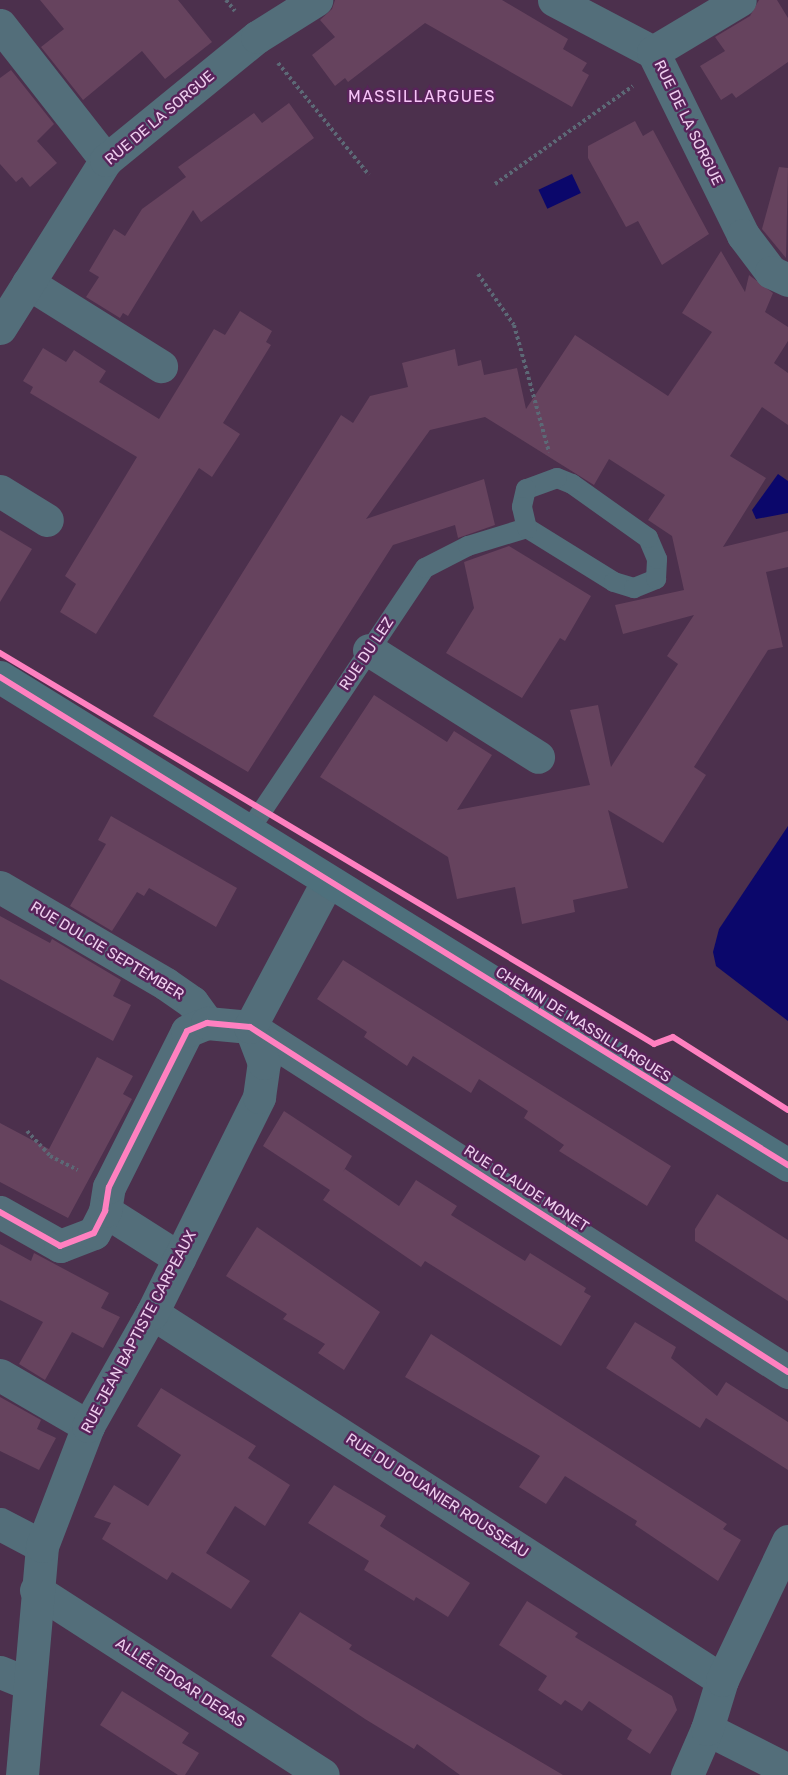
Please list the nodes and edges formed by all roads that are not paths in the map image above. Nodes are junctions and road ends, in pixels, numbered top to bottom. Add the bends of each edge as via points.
1 (316, 0) edge
2 (554, 0) edge
3 (740, 0) edge
4 (0, 26) edge
5 (657, 59) junction
6 (106, 160) junction
7 (788, 280) edge
8 (28, 283) junction
9 (0, 328) edge
10 (161, 366) dead end
11 (0, 491) edge
12 (47, 520) dead end
13 (527, 528) junction
14 (369, 650) junction
15 (0, 677) edge
16 (538, 757) dead end
17 (248, 832) junction
18 (327, 882) junction
19 (0, 887) edge
20 (207, 1023) junction
21 (250, 1027) junction
22 (788, 1165) edge
23 (107, 1199) junction
24 (0, 1212) edge
25 (179, 1258) junction
26 (152, 1313) junction
27 (788, 1372) edge
28 (0, 1375) edge
29 (88, 1426) junction
30 (0, 1524) edge
31 (788, 1540) edge
32 (42, 1546) junction
33 (36, 1590) junction
34 (0, 1672) edge
35 (722, 1680) junction
36 (30, 1684) junction
37 (707, 1729) junction
38 (788, 1770) edge
39 (22, 1775) edge
40 (323, 1775) edge
41 (687, 1775) edge

1 - 6 street, RUE DE LA SORGUE via 257,37
2 - 5 street, RUE DE LA SORGUE
3 - 5 street
4 - 6 street
5 - 7 street, RUE DE LA SORGUE via 743,235 771,272
6 - 8 street, RUE DE LA SORGUE
8 - 9 street, RUE DE LA SORGUE
8 - 10 street
11 - 12 street
13 - 13 lane via 614,582 634,588 656,579 657,559 648,538 572,484 557,478 526,489 522,507
13 - 14 lane, RUE DU LEZ via 468,546 425,568
14 - 16 street
14 - 17 lane, RUE DU LEZ
15 - 17 street, CHEMIN DE MASSILLARGUES
17 - 18 street, CHEMIN DE MASSILLARGUES
18 - 21 street
18 - 22 street, CHEMIN DE MASSILLARGUES
19 - 20 street, RUE DULCIE SEPTEMBER via 166,984 192,1002
20 - 21 street
20 - 23 street via 187,1031
21 - 25 street, RUE JEAN BAPTISTE CARPEAUX via 264,1064 259,1097
21 - 27 street, RUE CLAUDE MONET
23 - 24 street via 94,1233 60,1245
23 - 25 street
25 - 26 street, RUE JEAN BAPTISTE CARPEAUX
26 - 29 street, RUE JEAN BAPTISTE CARPEAUX
26 - 35 street, RUE DU DOUANIER ROUSSEAU
28 - 29 street
29 - 32 street, RUE JEAN BAPTISTE CARPEAUX
30 - 32 street
31 - 35 street
32 - 33 street, RUE JEAN BAPTISTE CARPEAUX
33 - 36 street, RUE JEAN BAPTISTE CARPEAUX
33 - 40 street, ALLÉE EDGAR DEGAS
34 - 36 street
35 - 37 street
36 - 39 street, RUE JEAN BAPTISTE CARPEAUX
37 - 38 street
37 - 41 street

